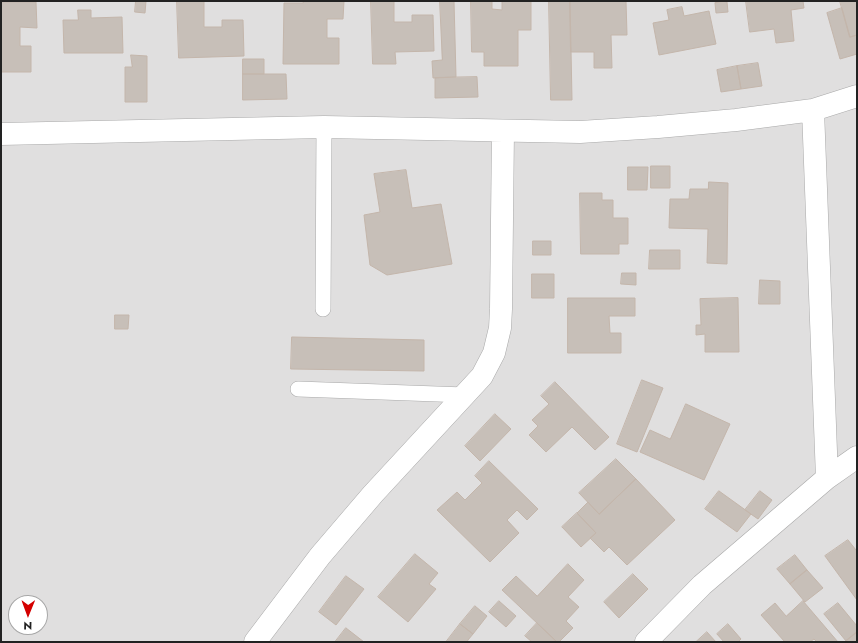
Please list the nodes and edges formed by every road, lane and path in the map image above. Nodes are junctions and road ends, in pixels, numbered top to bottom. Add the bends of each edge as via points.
1 (857, 96) edge
2 (813, 110) junction
3 (324, 127) junction
4 (503, 131) junction
5 (1, 134) edge
6 (323, 309) dead end
7 (298, 389) dead end
8 (465, 395) junction
9 (857, 457) edge
10 (827, 478) junction
11 (255, 642) edge
12 (646, 642) edge

1 - 2 street
2 - 4 street via 658,127 580,132
2 - 10 street
3 - 4 street
3 - 5 street
3 - 6 lane
4 - 8 street via 500,328 491,359 482,376
7 - 8 lane
8 - 11 street via 373,494 320,556
9 - 10 street
10 - 12 street via 702,585

